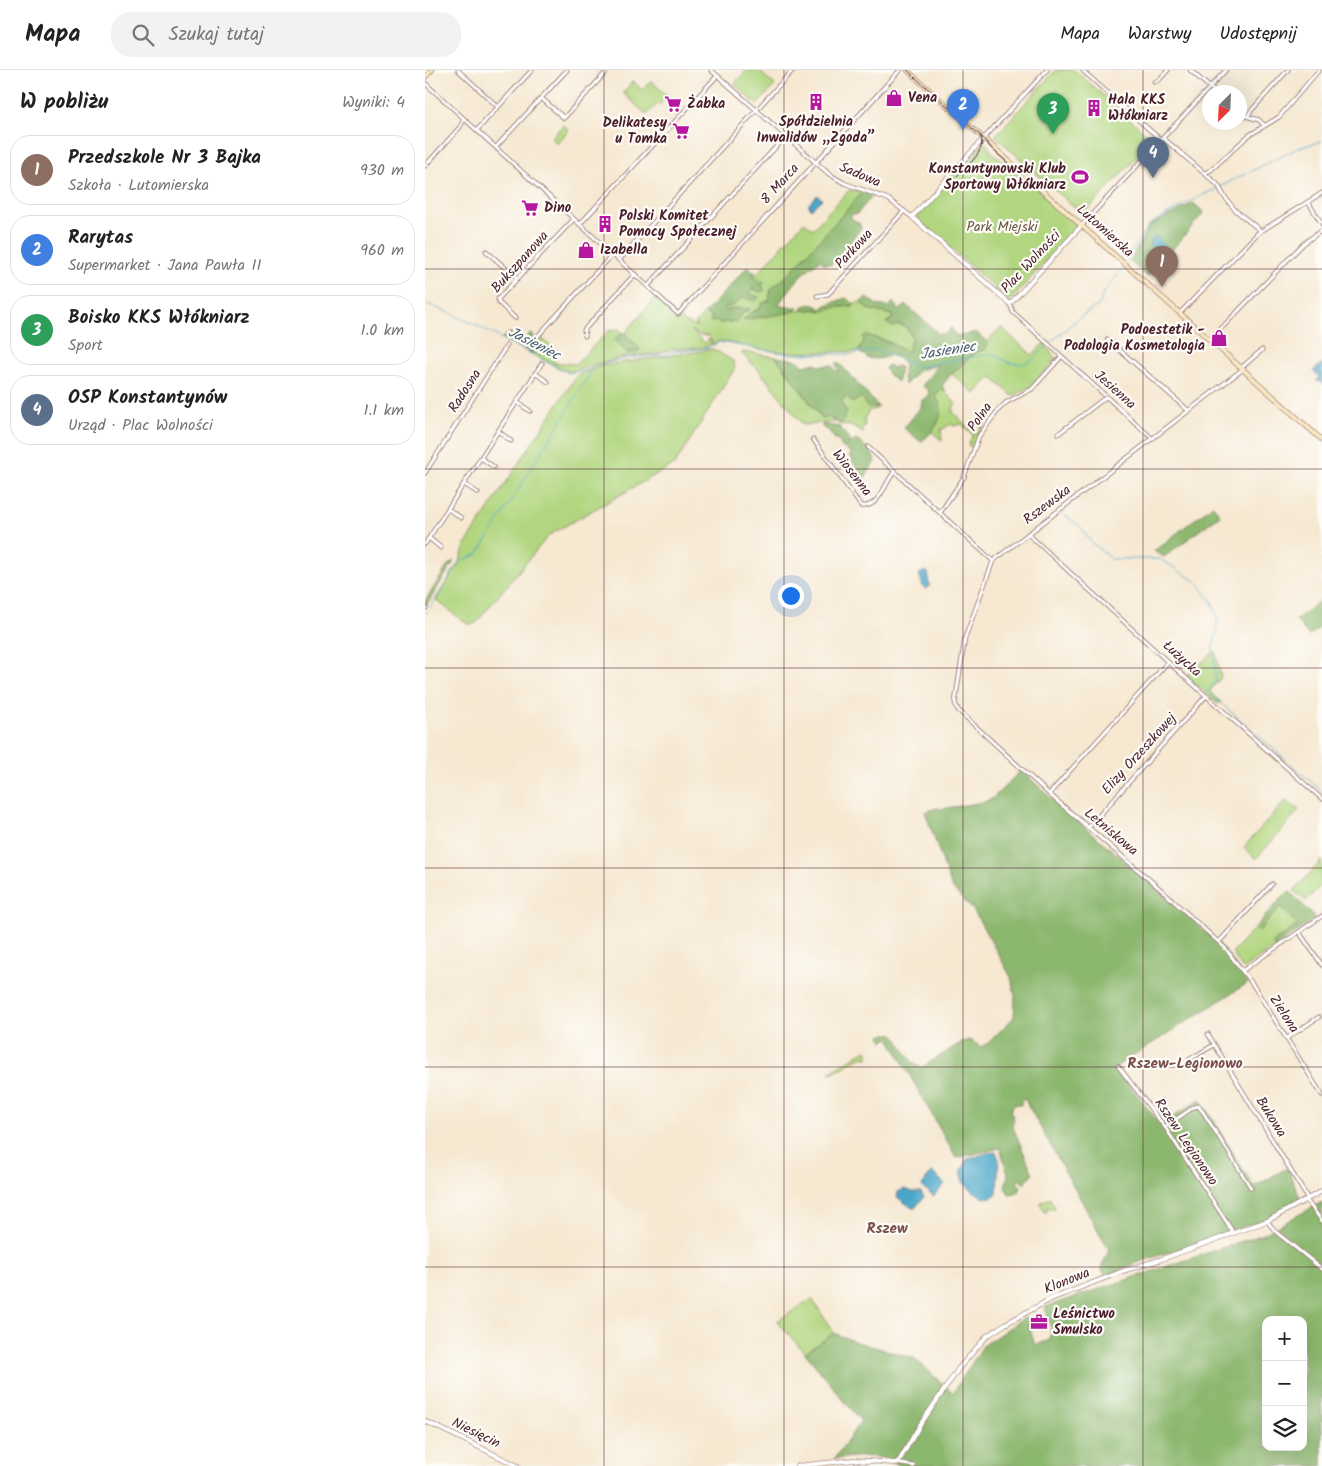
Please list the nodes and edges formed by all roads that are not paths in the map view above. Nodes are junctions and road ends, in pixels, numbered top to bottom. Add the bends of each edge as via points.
1 (431, 70) edge
2 (458, 70) edge
3 (532, 70) edge
4 (567, 70) edge
5 (608, 70) edge
6 (711, 70) edge
7 (793, 70) edge
8 (900, 70) edge
9 (907, 70) edge
10 (1047, 70) edge
11 (1082, 70) edge
12 (1168, 70) edge
13 (1191, 70) edge
14 (1226, 70) edge
15 (1288, 70) edge
16 (1319, 70) edge
17 (717, 76) junction
18 (425, 77) edge
19 (1154, 82) dead end
20 (425, 84) edge
21 (1207, 85) edge
22 (1213, 85) edge
23 (1202, 96) edge
24 (541, 98) junction
25 (498, 107) junction
26 (756, 110) junction
27 (1248, 116) joint
28 (464, 119) junction
29 (1264, 125) junction
30 (477, 130) junction
31 (786, 136) junction
32 (984, 138) junction
33 (1162, 139) junction
34 (496, 147) junction
35 (815, 162) junction
36 (425, 166) edge
37 (1205, 174) junction
38 (1322, 193) edge
39 (1308, 202) junction
40 (904, 211) junction
41 (912, 217) junction
42 (574, 219) junction
43 (580, 224) junction
44 (1322, 224) edge
45 (1081, 225) junction
46 (1322, 230) edge
47 (1261, 231) junction
48 (486, 250) dead end
49 (613, 254) junction
50 (619, 260) junction
51 (635, 274) junction
52 (517, 278) junction
53 (648, 286) junction
54 (817, 296) dead end
55 (1010, 304) junction
56 (1180, 313) junction
57 (515, 318) dead end
58 (585, 336) dead end
59 (1107, 338) dead end
60 (535, 339) dead end
61 (1210, 340) junction
62 (507, 345) dead end
63 (1262, 350) dead end
64 (1061, 357) junction
65 (542, 363) dead end
66 (1242, 368) junction
67 (535, 373) junction
68 (548, 382) dead end
69 (1106, 397) junction
70 (517, 402) junction
71 (530, 411) dead end
72 (1189, 411) junction
73 (498, 431) junction
74 (1058, 434) dead end
75 (813, 438) dead end
76 (1153, 439) junction
77 (511, 440) dead end
78 (1322, 440) edge
79 (868, 447) dead end
80 (481, 458) junction
81 (494, 467) dead end
82 (895, 472) junction
83 (425, 473) edge
84 (464, 484) junction
85 (478, 493) dead end
86 (447, 509) junction
87 (940, 513) junction
88 (461, 518) dead end
89 (1028, 534) junction
90 (429, 538) junction
91 (425, 544) edge
92 (441, 548) dead end
93 (993, 561) junction
94 (1168, 662) junction
95 (1206, 696) junction
96 (1049, 794) junction
97 (1322, 799) edge
98 (1088, 828) junction
99 (1272, 884) dead end
100 (1322, 916) edge
101 (1299, 932) junction
102 (1219, 942) junction
103 (1322, 965) edge
104 (1242, 971) junction
105 (1319, 1017) dead end
106 (1208, 1034) dead end
107 (1287, 1038) junction
108 (1215, 1045) junction
109 (1191, 1059) dead end
110 (1118, 1066) dead end
111 (1322, 1095) edge
112 (1165, 1127) junction
113 (1251, 1188) dead end
114 (1322, 1192) edge
115 (1308, 1200) junction
116 (1267, 1221) junction
117 (1322, 1221) edge
118 (1233, 1232) junction
119 (1322, 1269) edge
120 (425, 1422) edge
121 (820, 1464) edge
122 (899, 1464) edge
123 (517, 1466) edge
124 (797, 1466) edge
125 (914, 1466) edge

1 - 18 main road
2 - 25 street
3 - 25 street
4 - 24 street
5 - 24 street via 563,118
6 - 17 street, Sadowa
7 - 26 street
8 - 35 street, 8 Marca
9 - 32 main road, Lutomierska
10 - 32 street
11 - 33 street
12 - 19 street
13 - 21 street
14 - 22 street, Plac Wolności
15 - 27 street
16 - 29 street via 1279,117
17 - 26 street, Sadowa
17 - 43 street
20 - 28 street
23 - 33 street, Plac Wolności
24 - 34 street
25 - 30 street
26 - 31 street, Sadowa
26 - 50 street
27 - 29 street
28 - 30 street
28 - 36 street
29 - 37 street
30 - 34 street
31 - 35 street, Sadowa
31 - 53 street
32 - 41 street
32 - 45 main road, Lutomierska
33 - 37 street
33 - 45 street, Plac Wolności
34 - 42 street
35 - 40 street, Sadowa via 840,181 884,197
35 - 53 street, 8 Marca via 678,314
37 - 47 street via 1235,210
38 - 39 street
39 - 44 street
39 - 47 street
40 - 41 street, Sadowa
40 - 54 street, Parkowa via 828,294
41 - 55 street, Plac Wolności
42 - 43 street
42 - 52 street, Bukszpanowa
43 - 49 street
45 - 55 street, Plac Wolności
45 - 56 main road, Lutomierska
46 - 61 street via 1303,244
47 - 56 street
48 - 52 street
49 - 50 street
49 - 60 street
50 - 51 street
51 - 53 street
51 - 58 street via 584,330
52 - 57 street, Bukszpanowa via 497,301
55 - 64 street via 1013,312
56 - 61 main road, Lutomierska
59 - 72 street
61 - 66 main road, Lutomierska
62 - 83 street, Radosna
63 - 66 street, Rszewska
64 - 69 street, Jesienna
64 - 87 street, Polna via 1032,390 1007,402 994,415 979,436 964,477
65 - 67 street
66 - 72 street, Rszewska
66 - 78 main road, Lutomierska
67 - 68 street
67 - 70 street
69 - 74 street
69 - 76 street, Jesienna
70 - 71 street
70 - 73 street
72 - 76 street, Rszewska
73 - 77 street
73 - 80 street
75 - 82 street, Wiosenna via 861,506 877,500
76 - 89 street, Rszewska
79 - 82 street
80 - 81 street
80 - 84 street
82 - 87 street
84 - 85 street
84 - 86 street
86 - 88 street
86 - 90 street
87 - 93 street
89 - 93 street, Rszewska
89 - 94 street, Łużycka
90 - 91 street
90 - 92 street
93 - 96 street, Letniskowa via 963,646 955,701 962,714
94 - 95 street, Łużycka
94 - 96 street
95 - 97 street, Łużycka
95 - 98 street, Elizy Orzeszkowej
96 - 98 street, Letniskowa
98 - 102 street, Letniskowa
99 - 102 street
100 - 101 street
101 - 103 street
101 - 104 street
102 - 104 street, Letniskowa
104 - 107 street, Zielona
105 - 107 street
106 - 108 street, Bukowa
107 - 111 street, Zielona
108 - 109 street
108 - 115 street, Bukowa
110 - 112 street, Rszew Legionowo
112 - 113 street via 1198,1106
112 - 118 street, Rszew Legionowo
114 - 115 street, Klonowa
115 - 116 street, Klonowa
115 - 117 street
116 - 118 street, Klonowa
116 - 119 street
118 - 122 street, Klonowa via 1051,1299 991,1333 951,1377
120 - 123 street, Niesięcin
121 - 122 street via 867,1460
121 - 124 street
122 - 125 street

